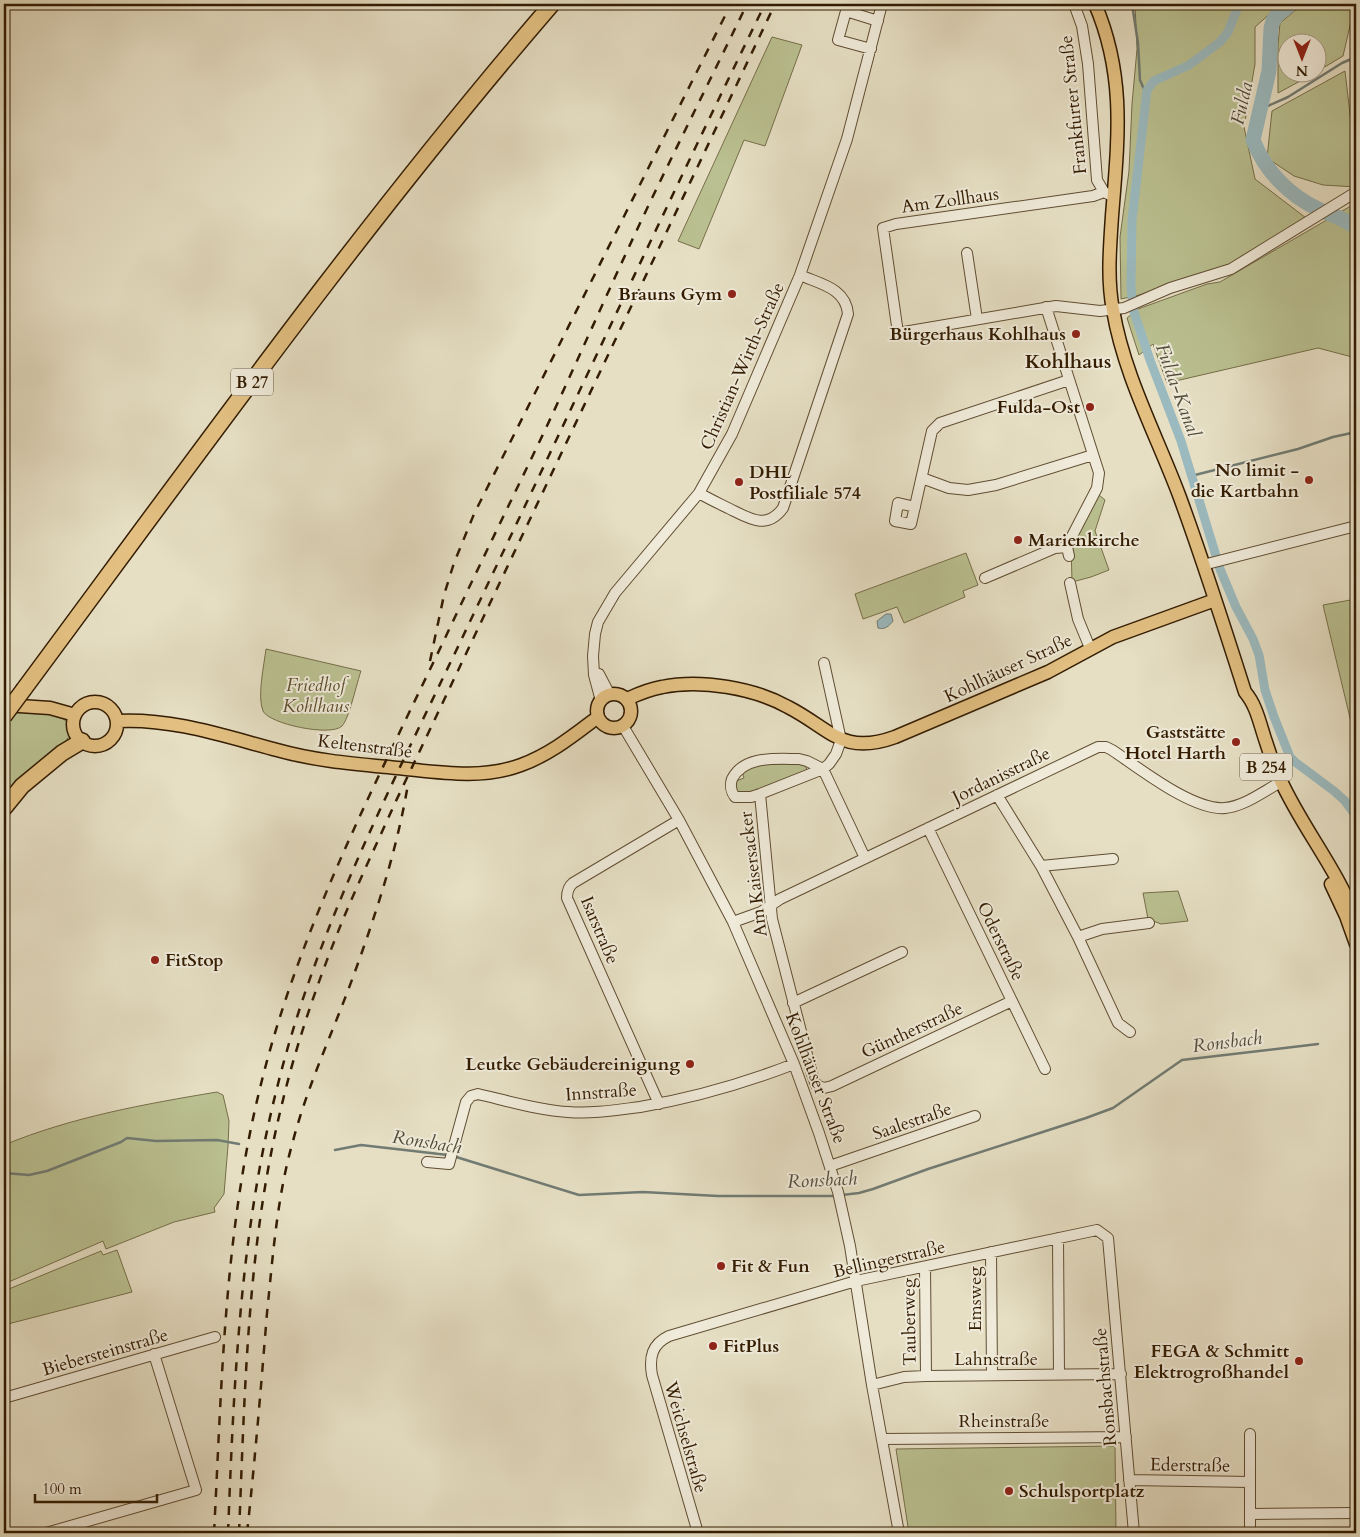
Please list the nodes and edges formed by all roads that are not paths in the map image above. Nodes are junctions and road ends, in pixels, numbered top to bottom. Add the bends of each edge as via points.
1 (552, 4) edge
2 (561, 4) edge
3 (882, 4) edge
4 (1074, 4) edge
5 (1095, 4) edge
6 (878, 20) junction
7 (532, 27) junction
8 (870, 49) junction
9 (1356, 192) edge
10 (1109, 194) junction
11 (966, 253) dead end
12 (800, 275) junction
13 (1046, 307) junction
14 (1119, 310) junction
15 (977, 319) junction
16 (1069, 380) junction
17 (1093, 455) junction
18 (922, 478) junction
19 (699, 493) junction
20 (915, 507) dead end
21 (1356, 526) edge
22 (1213, 562) junction
23 (985, 578) dead end
24 (1070, 583) dead end
25 (1215, 600) junction
26 (1090, 648) junction
27 (824, 663) dead end
28 (605, 698) junction
29 (627, 699) junction
30 (4, 705) edge
31 (75, 715) junction
32 (4, 716) edge
33 (598, 717) junction
34 (117, 721) junction
35 (623, 726) junction
36 (79, 737) junction
37 (841, 740) junction
38 (823, 770) junction
39 (1278, 784) junction
40 (760, 794) junction
41 (997, 795) junction
42 (4, 808) edge
43 (679, 820) junction
44 (928, 828) junction
45 (865, 858) junction
46 (1113, 859) dead end
47 (1041, 866) junction
48 (771, 904) junction
49 (1356, 920) edge
50 (733, 922) junction
51 (1150, 923) dead end
52 (1078, 937) junction
53 (1356, 944) edge
54 (902, 952) dead end
55 (1012, 1001) junction
56 (793, 1003) junction
57 (1130, 1032) dead end
58 (794, 1064) junction
59 (1045, 1069) dead end
60 (826, 1088) joint
61 (659, 1104) junction
62 (975, 1116) dead end
63 (426, 1162) dead end
64 (830, 1166) junction
65 (1058, 1238) junction
66 (1108, 1238) joint
67 (991, 1252) junction
68 (925, 1267) junction
69 (856, 1282) junction
70 (215, 1337) dead end
71 (654, 1349) joint
72 (154, 1354) junction
73 (1121, 1374) junction
74 (992, 1375) junction
75 (1059, 1375) junction
76 (926, 1376) junction
77 (872, 1385) junction
78 (4, 1398) edge
79 (1250, 1434) dead end
80 (1126, 1437) junction
81 (882, 1439) junction
82 (1129, 1480) junction
83 (1250, 1482) junction
84 (1356, 1513) edge
85 (1250, 1514) junction
86 (46, 1533) edge
87 (698, 1533) edge
88 (899, 1533) edge
89 (1134, 1533) edge
90 (1250, 1533) edge

1 - 7 highway, B 27
2 - 7 highway, B 27
3 - 6 street, Christian-Wirth-Straße
4 - 10 street, Frankfurter Straße via 1085,38 1098,180
5 - 10 main road, Frankfurter Straße / B 254 via 1108,40 1116,83 1118,149
6 - 8 street, Christian-Wirth-Straße
6 - 8 street via 846,11 838,40
7 - 32 highway, B 27, bridge via 323,287
8 - 12 street, Christian-Wirth-Straße via 847,138
9 - 14 street via 1231,269 1170,288
10 - 14 main road, Frankfurter Straße / B 254 via 1110,275
10 - 15 street, Am Zollhaus via 883,228 898,333
11 - 15 street
12 - 19 street, Christian-Wirth-Straße via 732,434
12 - 19 street via 840,294 846,302 848,314 783,508 777,516 760,521
13 - 14 street, Am Zollhaus
13 - 15 street, Am Zollhaus
13 - 16 street
14 - 22 main road, Frankfurter Straße / B 254 via 1129,369 1179,496
16 - 17 street
16 - 18 street via 940,423 932,431
17 - 18 street via 996,485 968,490 949,488
17 - 23 street via 1099,474 1097,488 1072,533 1068,551 1055,548
18 - 20 street
19 - 28 street, Christian-Wirth-Straße via 608,604 598,622 593,645 595,667
21 - 22 street
22 - 25 main road, Frankfurter Straße / B 254
24 - 26 street via 1078,619
25 - 26 main road, Kohlhäuser Straße
25 - 39 main road, Frankfurter Straße / B 254
26 - 37 main road, Kohlhäuser Straße via 1048,672 895,737 868,744
27 - 37 street
28 - 29 main road via 619,695
28 - 33 main road via 598,707
29 - 35 main road via 631,711
29 - 37 main road, Kohlhäuser Straße via 676,684 723,687 779,702
30 - 31 main road via 50,708
31 - 34 main road via 85,705 98,703 110,709
31 - 36 main road via 73,721
33 - 34 main road, Keltenstraße via 548,754 506,769 468,774 331,761 168,723
33 - 35 main road via 608,727
34 - 36 main road via 115,734 106,743 91,746
35 - 43 street, Kohlhäuser Straße
36 - 42 highway via 22,786
37 - 38 street via 836,754
38 - 40 street
38 - 40 street via 799,759 752,762 736,773 731,783 732,791 739,798
38 - 45 street
39 - 41 street, Jordanisstraße via 1247,801 1226,808 1213,807 1193,801 1112,750 1098,746
39 - 49 main road, Frankfurter Straße / B 254 via 1333,870
39 - 53 main road, Frankfurter Straße / B 254 via 1334,888
40 - 48 street, Am Kaisersacker
41 - 44 street, Jordanisstraße
41 - 47 street
43 - 50 street, Kohlhäuser Straße
43 - 61 street, Isarstraße via 573,883 567,894
44 - 45 street, Jordanisstraße
44 - 55 street, Oderstraße
45 - 48 street, Jordanisstraße
46 - 47 street
47 - 52 street
48 - 50 street, Jordanisstraße via 761,912
48 - 56 street, Am Kaisersacker
50 - 58 street, Kohlhäuser Straße
51 - 52 street via 1102,929
52 - 57 street via 1118,1023
54 - 56 street
55 - 59 street, Oderstraße
55 - 60 street, Güntherstraße
56 - 60 street, Am Kaisersacker via 816,1085
58 - 61 street, Innstraße via 699,1095
58 - 64 street, Kohlhäuser Straße
61 - 63 street, Innstraße via 606,1112 570,1112 478,1094 466,1102 449,1164
62 - 64 street, Saalestraße
64 - 69 street, Kohlhäuser Straße
65 - 66 street, Bellingerstraße via 1097,1230
65 - 67 street, Bellingerstraße
65 - 75 street
66 - 73 street, Ronsbachstraße
67 - 68 street, Bellingerstraße
67 - 74 street, Emsweg
68 - 69 street, Bellingerstraße
68 - 76 street, Tauberweg
69 - 71 street, Bellingerstraße via 669,1336 659,1341
69 - 77 street, Kohlhäuser Straße
70 - 72 street, Biebersteinstraße
71 - 87 street, Weichselstraße via 650,1362 652,1375
72 - 78 street, Biebersteinstraße
72 - 86 street via 196,1490
73 - 75 street, Lahnstraße
73 - 80 street, Ronsbachstraße
74 - 75 street, Lahnstraße
74 - 76 street, Lahnstraße
76 - 77 street, Lahnstraße via 904,1377
77 - 81 street, Kohlhäuser Straße
79 - 83 street
80 - 81 street, Rheinstraße
80 - 82 street, Ronsbachstraße
81 - 88 street, Kohlhäuser Straße
82 - 83 street, Ederstraße
82 - 89 street, Ronsbachstraße
83 - 85 street
84 - 85 street
85 - 90 street

